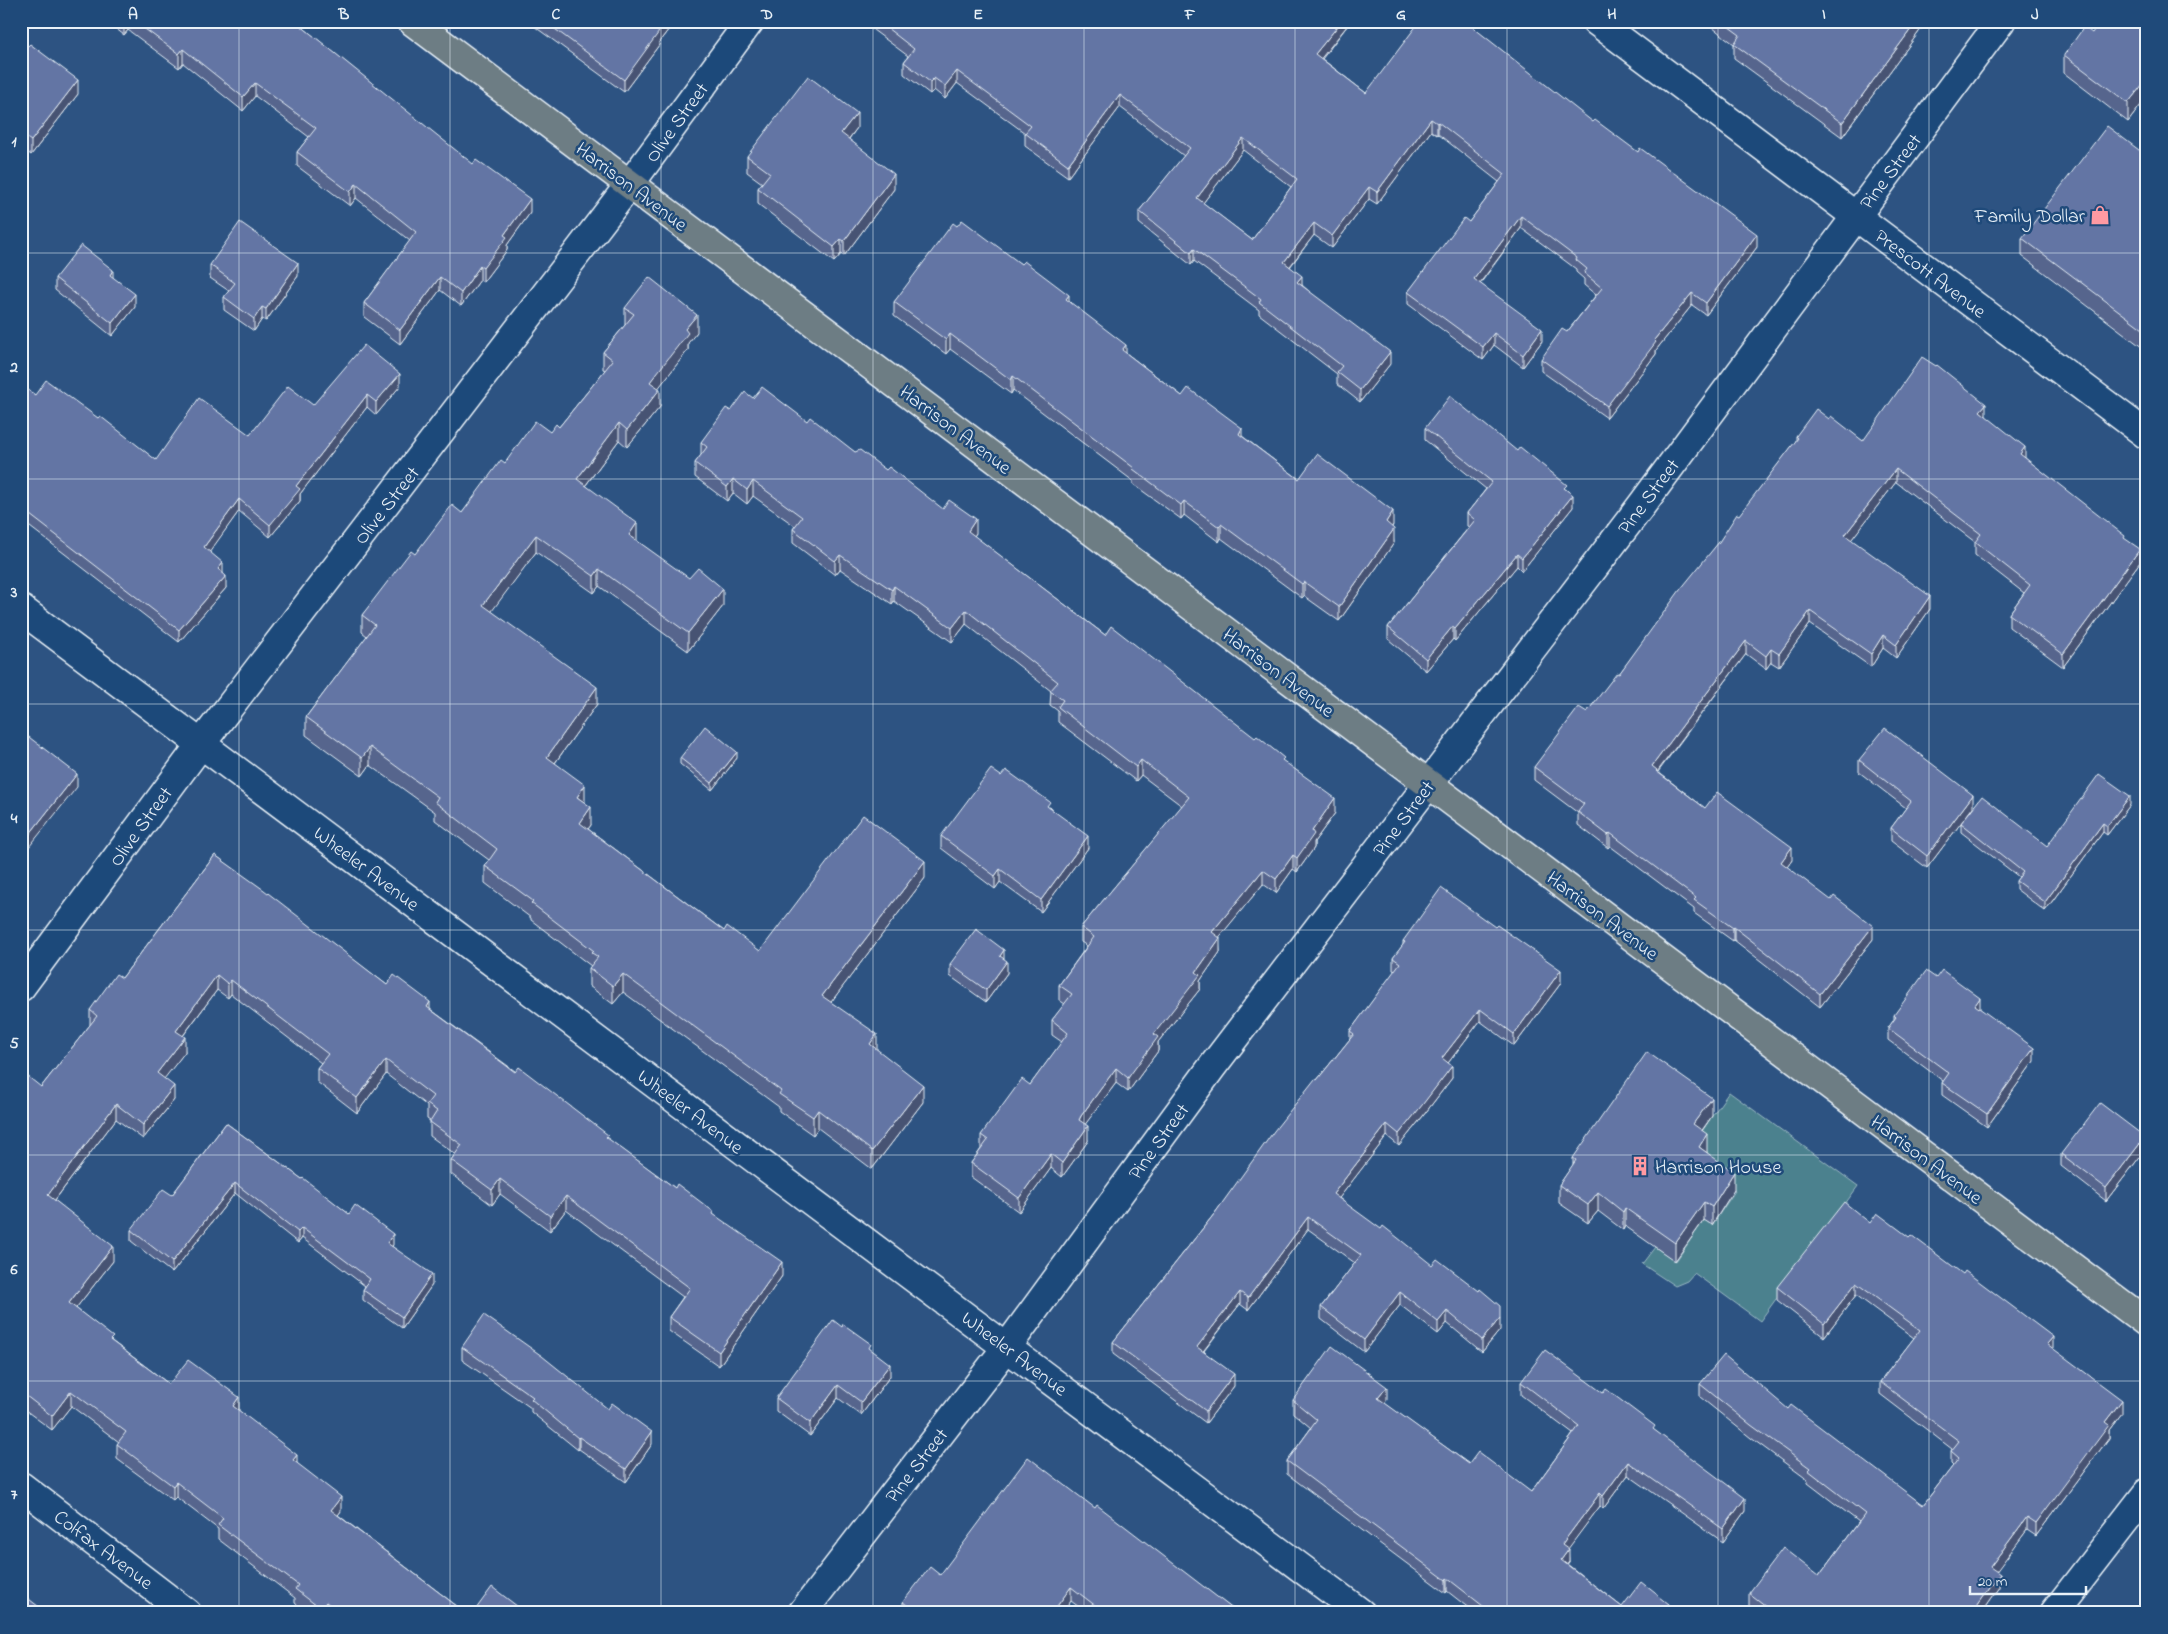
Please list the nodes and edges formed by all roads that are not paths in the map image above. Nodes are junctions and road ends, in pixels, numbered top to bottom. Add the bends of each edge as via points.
1 (412, 21) edge
2 (750, 21) edge
3 (1596, 21) edge
4 (2001, 21) edge
5 (630, 184) junction
6 (1856, 217) junction
7 (2147, 435) edge
8 (21, 609) edge
9 (201, 744) junction
10 (1428, 784) junction
11 (21, 988) edge
12 (2147, 1323) edge
13 (1007, 1347) junction
14 (21, 1486) edge
15 (2147, 1493) edge
16 (187, 1613) edge
17 (802, 1613) edge
18 (1361, 1613) edge
19 (2054, 1613) edge

1 - 5 main road, Harrison Avenue
2 - 5 street, Olive Street
3 - 6 street, Prescott Avenue
4 - 6 street, Pine Street
5 - 9 street, Olive Street
5 - 10 main road, Harrison Avenue
6 - 7 street, Prescott Avenue
6 - 10 street, Pine Street via 1635,514
8 - 9 street, Wheeler Avenue
9 - 11 street, Olive Street
9 - 13 street, Wheeler Avenue
10 - 12 main road, Harrison Avenue
10 - 13 street, Pine Street via 1212,1067
13 - 17 street, Pine Street
13 - 18 street, Wheeler Avenue
14 - 16 street, Colfax Avenue
15 - 19 street

